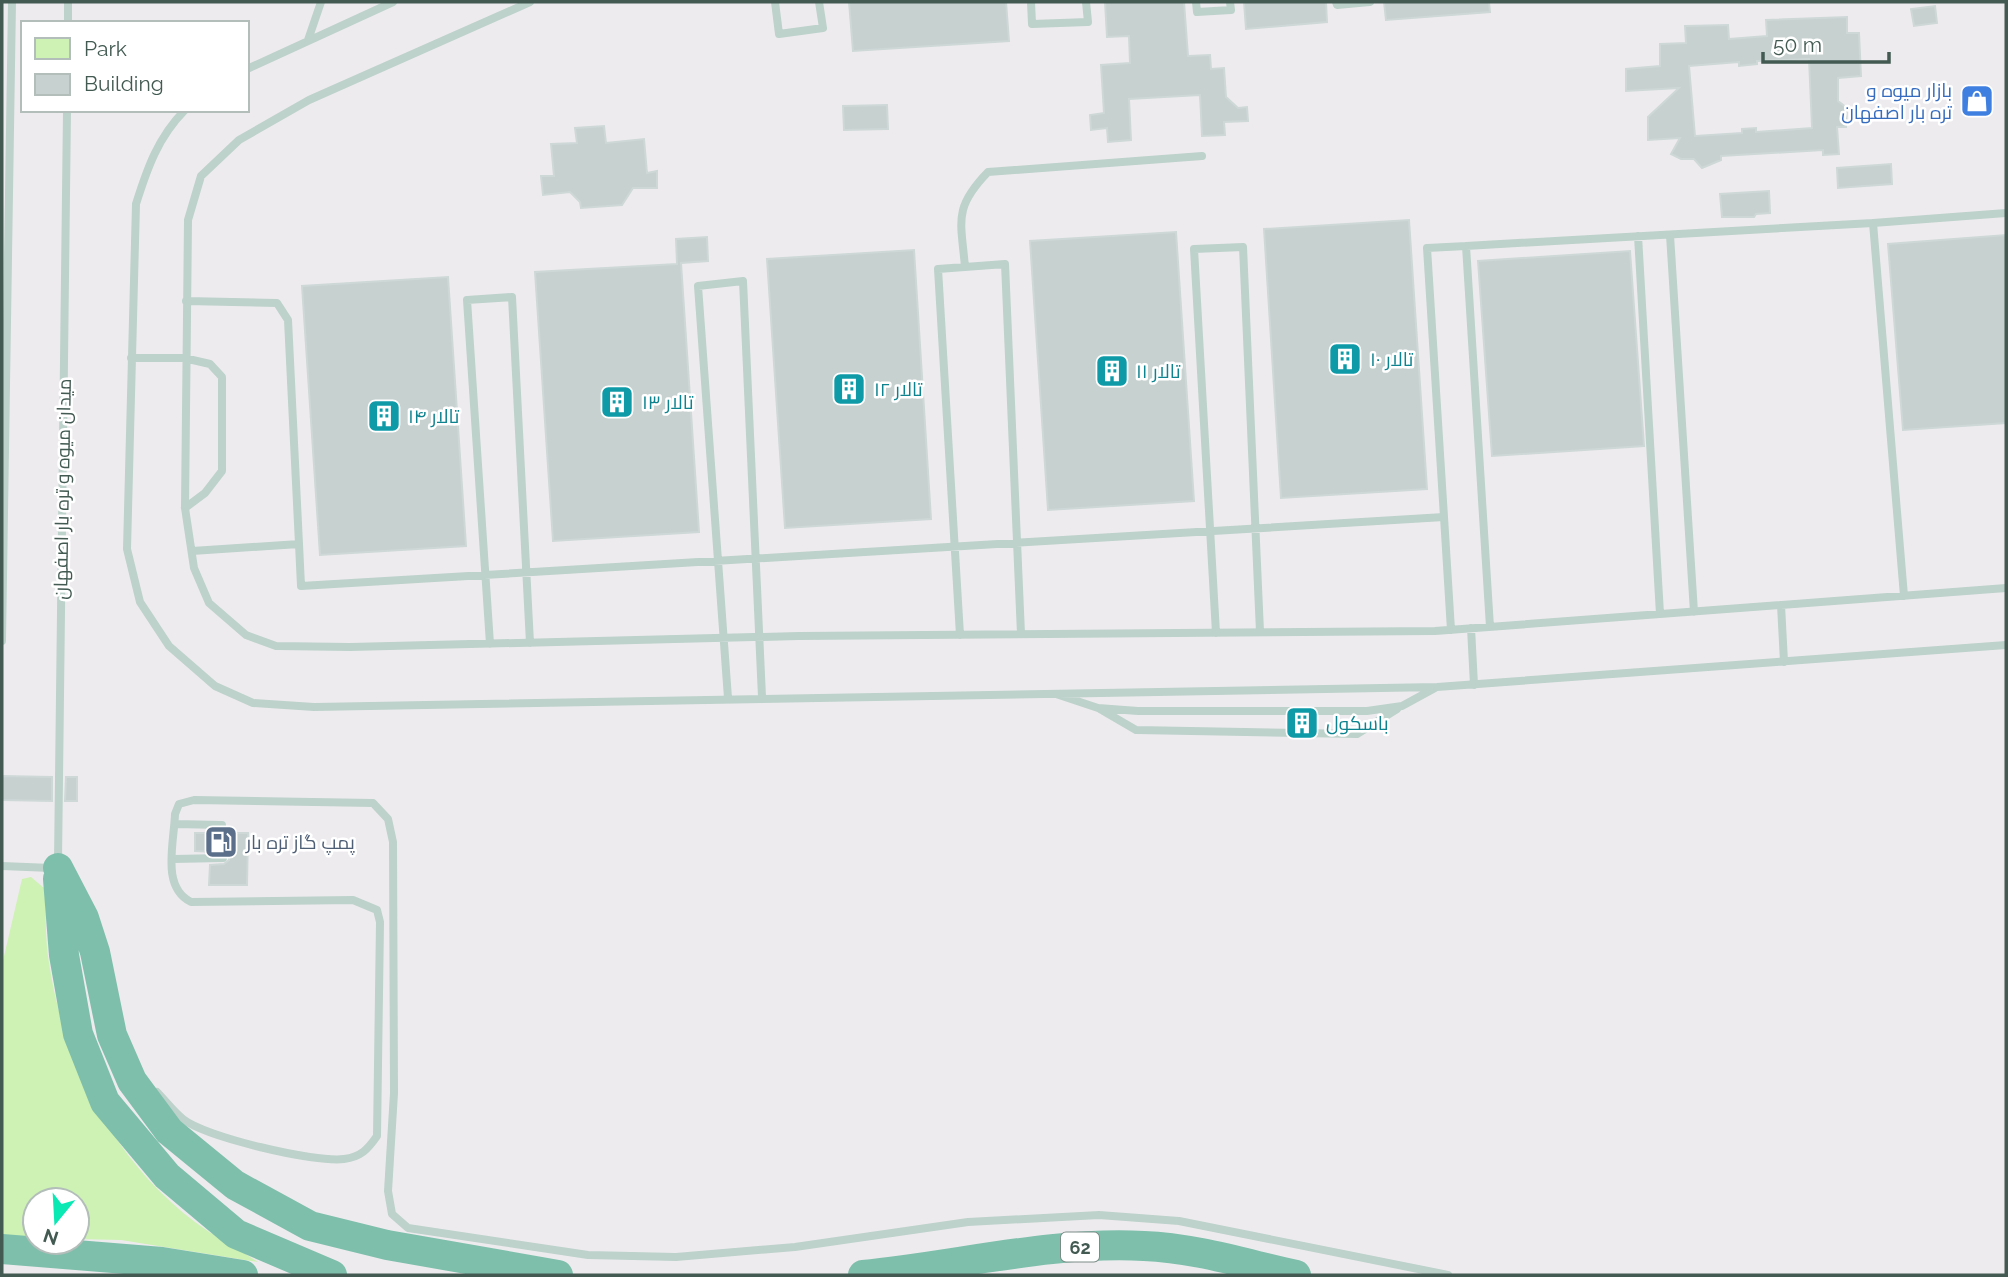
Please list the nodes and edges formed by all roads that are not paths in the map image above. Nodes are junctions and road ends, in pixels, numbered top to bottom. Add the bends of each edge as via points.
1 (12, 2) edge
2 (68, 2) edge
3 (321, 2) edge
4 (393, 2) edge
5 (530, 2) edge
6 (775, 2) edge
7 (819, 2) edge
8 (1031, 2) edge
9 (1086, 2) edge
10 (1196, 2) edge
11 (1230, 2) edge
12 (1336, 2) edge
13 (1370, 2) edge
14 (68, 21) edge
15 (308, 40) junction
16 (248, 69) edge
17 (6, 109) edge
18 (67, 112) edge
19 (183, 112) edge
20 (1202, 156) dead end
21 (2006, 213) edge
22 (1873, 223) junction
23 (1670, 234) junction
24 (1638, 236) junction
25 (1466, 246) junction
26 (965, 267) junction
27 (186, 301) junction
28 (131, 358) junction
29 (184, 358) junction
30 (185, 508) junction
31 (1444, 517) junction
32 (1255, 529) junction
33 (1210, 531) junction
34 (1017, 543) junction
35 (299, 544) junction
36 (955, 547) junction
37 (191, 551) junction
38 (756, 559) junction
39 (719, 561) junction
40 (526, 573) junction
41 (485, 575) junction
42 (2006, 588) edge
43 (1904, 596) junction
44 (1780, 605) junction
45 (1694, 612) junction
46 (1660, 614) junction
47 (1490, 626) junction
48 (1471, 628) junction
49 (1451, 629) junction
50 (1216, 632) junction
51 (1260, 632) junction
52 (1021, 634) junction
53 (960, 635) junction
54 (760, 637) junction
55 (725, 638) junction
56 (2, 641) edge
57 (530, 643) junction
58 (490, 644) junction
59 (2006, 645) edge
60 (1784, 662) junction
61 (1474, 685) junction
62 (1437, 687) junction
63 (1050, 692) junction
64 (762, 697) junction
65 (728, 698) junction
66 (1402, 706) junction
67 (1098, 708) junction
68 (175, 824) junction
69 (173, 859) junction
70 (2, 866) edge
71 (58, 868) junction
72 (104, 995) junction
73 (125, 1039) dead end
74 (149, 1084) dead end
75 (2, 1250) edge
76 (901, 1271) junction
77 (243, 1275) edge
78 (332, 1275) edge
79 (558, 1275) edge
80 (863, 1275) edge
81 (939, 1275) edge
82 (1296, 1275) edge
83 (1448, 1275) edge

1 - 17 lane
2 - 14 lane
3 - 15 lane
4 - 15 lane
5 - 27 lane via 309,100 239,140 201,176 188,220
6 - 7 lane via 779,34 822,28
8 - 9 lane via 1032,24 1088,22
10 - 11 lane via 1196,12 1231,10
12 - 13 lane
15 - 16 lane
17 - 56 lane
18 - 71 lane, میدان میوه و تره بار اصفهان
19 - 28 lane via 152,155 136,204
20 - 26 lane via 988,172 970,191 961,211
21 - 22 lane
22 - 23 lane
22 - 43 lane
23 - 24 lane
23 - 45 lane
24 - 25 lane
24 - 46 lane
25 - 31 lane via 1427,248
25 - 47 lane
26 - 34 lane via 1004,264
26 - 36 lane via 938,269
27 - 29 lane
27 - 35 lane via 277,303 289,320
28 - 29 lane
28 - 65 lane via 127,549 140,602 169,646 215,687 253,703 314,707
29 - 30 lane
29 - 30 lane via 210,364 222,377 222,471 205,493
30 - 37 lane
31 - 32 lane
31 - 49 lane
32 - 33 lane
32 - 33 lane via 1243,247 1194,249
32 - 51 lane
33 - 34 lane
33 - 50 lane
34 - 36 lane
34 - 52 lane
35 - 37 lane
35 - 41 lane via 301,586
36 - 38 lane
36 - 53 lane
37 - 58 lane via 209,603 246,635 276,646
38 - 39 lane
38 - 39 lane via 743,282 698,286
38 - 54 lane
39 - 40 lane
39 - 55 lane
40 - 41 lane
40 - 41 lane via 512,297 467,300
40 - 57 lane
41 - 58 lane
42 - 43 lane
43 - 44 lane
44 - 45 lane
44 - 60 lane
45 - 46 lane
46 - 47 lane
47 - 48 lane
48 - 49 lane
48 - 61 lane
49 - 51 lane
50 - 51 lane
50 - 52 lane
52 - 53 lane
53 - 54 lane
54 - 55 lane
54 - 64 lane
55 - 57 lane
55 - 65 lane
57 - 58 lane
59 - 60 lane
60 - 61 lane
61 - 62 lane
62 - 63 lane
62 - 66 lane
63 - 64 lane
63 - 67 lane
64 - 65 lane
66 - 67 lane via 1367,711
66 - 67 lane via 1357,734 1136,730
68 - 69 lane
68 - 69 lane via 222,825 223,858
68 - 83 lane via 179,804 194,800 373,803 388,819 393,842 395,934 388,1191 392,1214 408,1228 588,1255 676,1257 796,1247 968,1222 1099,1214 1179,1221
69 - 74 lane via 172,885 179,896 191,902 353,900 377,910 377,1136 366,1152 343,1159 305,1156 217,1135 184,1120
70 - 71 lane
71 - 72 highway via 83,918
71 - 78 highway via 64,955 78,1034 105,1102 167,1176 236,1234
72 - 73 lane
72 - 79 highway via 112,1035 132,1081 169,1131 235,1185 310,1226 387,1245
75 - 77 highway via 162,1262
76 - 80 highway, 62
76 - 81 highway
76 - 82 highway, 62 via 1083,1246 1145,1246

